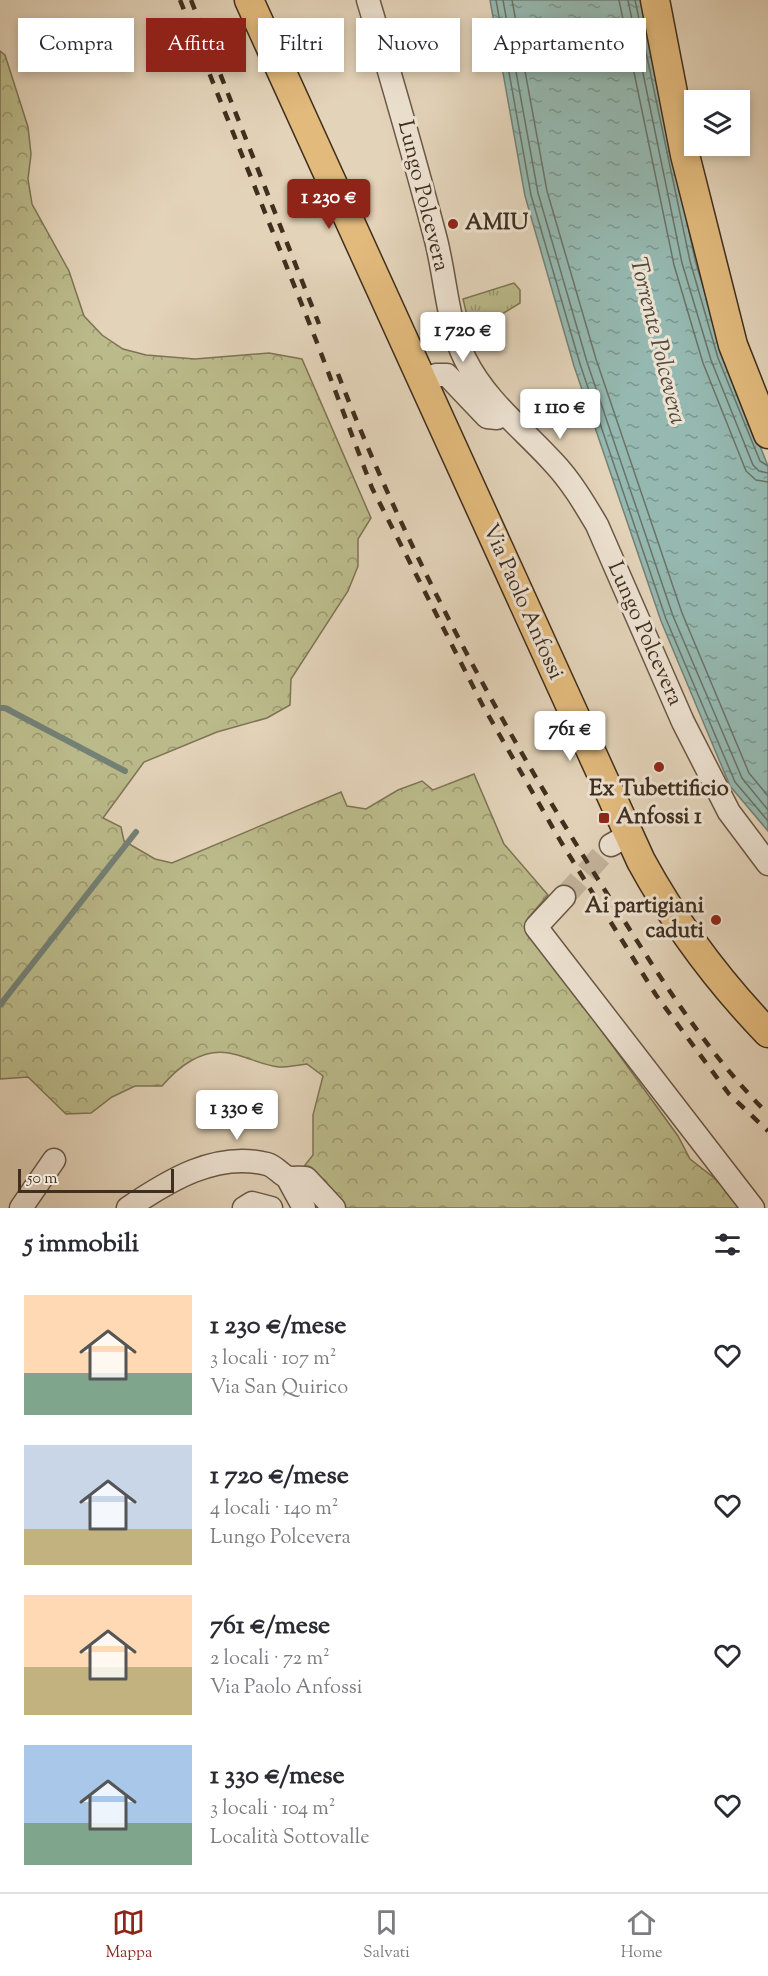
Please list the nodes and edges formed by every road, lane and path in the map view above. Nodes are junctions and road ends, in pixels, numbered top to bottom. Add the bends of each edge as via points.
1 (249, 0) edge
2 (368, 0) edge
3 (655, 0) edge
4 (422, 381) junction
5 (507, 416) junction
6 (768, 434) edge
7 (768, 864) edge
8 (564, 897) tunnel mouth
9 (768, 1033) edge
10 (54, 1160) dead end
11 (287, 1177) junction
12 (21, 1208) edge
13 (128, 1208) edge
14 (244, 1208) edge
15 (271, 1208) edge
16 (304, 1208) edge
17 (334, 1208) edge
18 (753, 1208) edge

1 - 4 main road, Via Paolo Anfossi
2 - 5 street, Lungo Polcevera via 398,99 436,243 447,303 464,357 479,386
3 - 6 main road via 685,155 733,345
4 - 5 street via 447,375 487,417
4 - 9 main road, Via Paolo Anfossi via 620,840 723,985
5 - 7 street, Lungo Polcevera via 554,462 597,525 683,722 729,812
8 - 18 street via 536,927
10 - 12 street
11 - 13 street via 269,1164 239,1161 195,1169 161,1185
11 - 16 street
11 - 17 street via 306,1178
14 - 15 street via 252,1203

